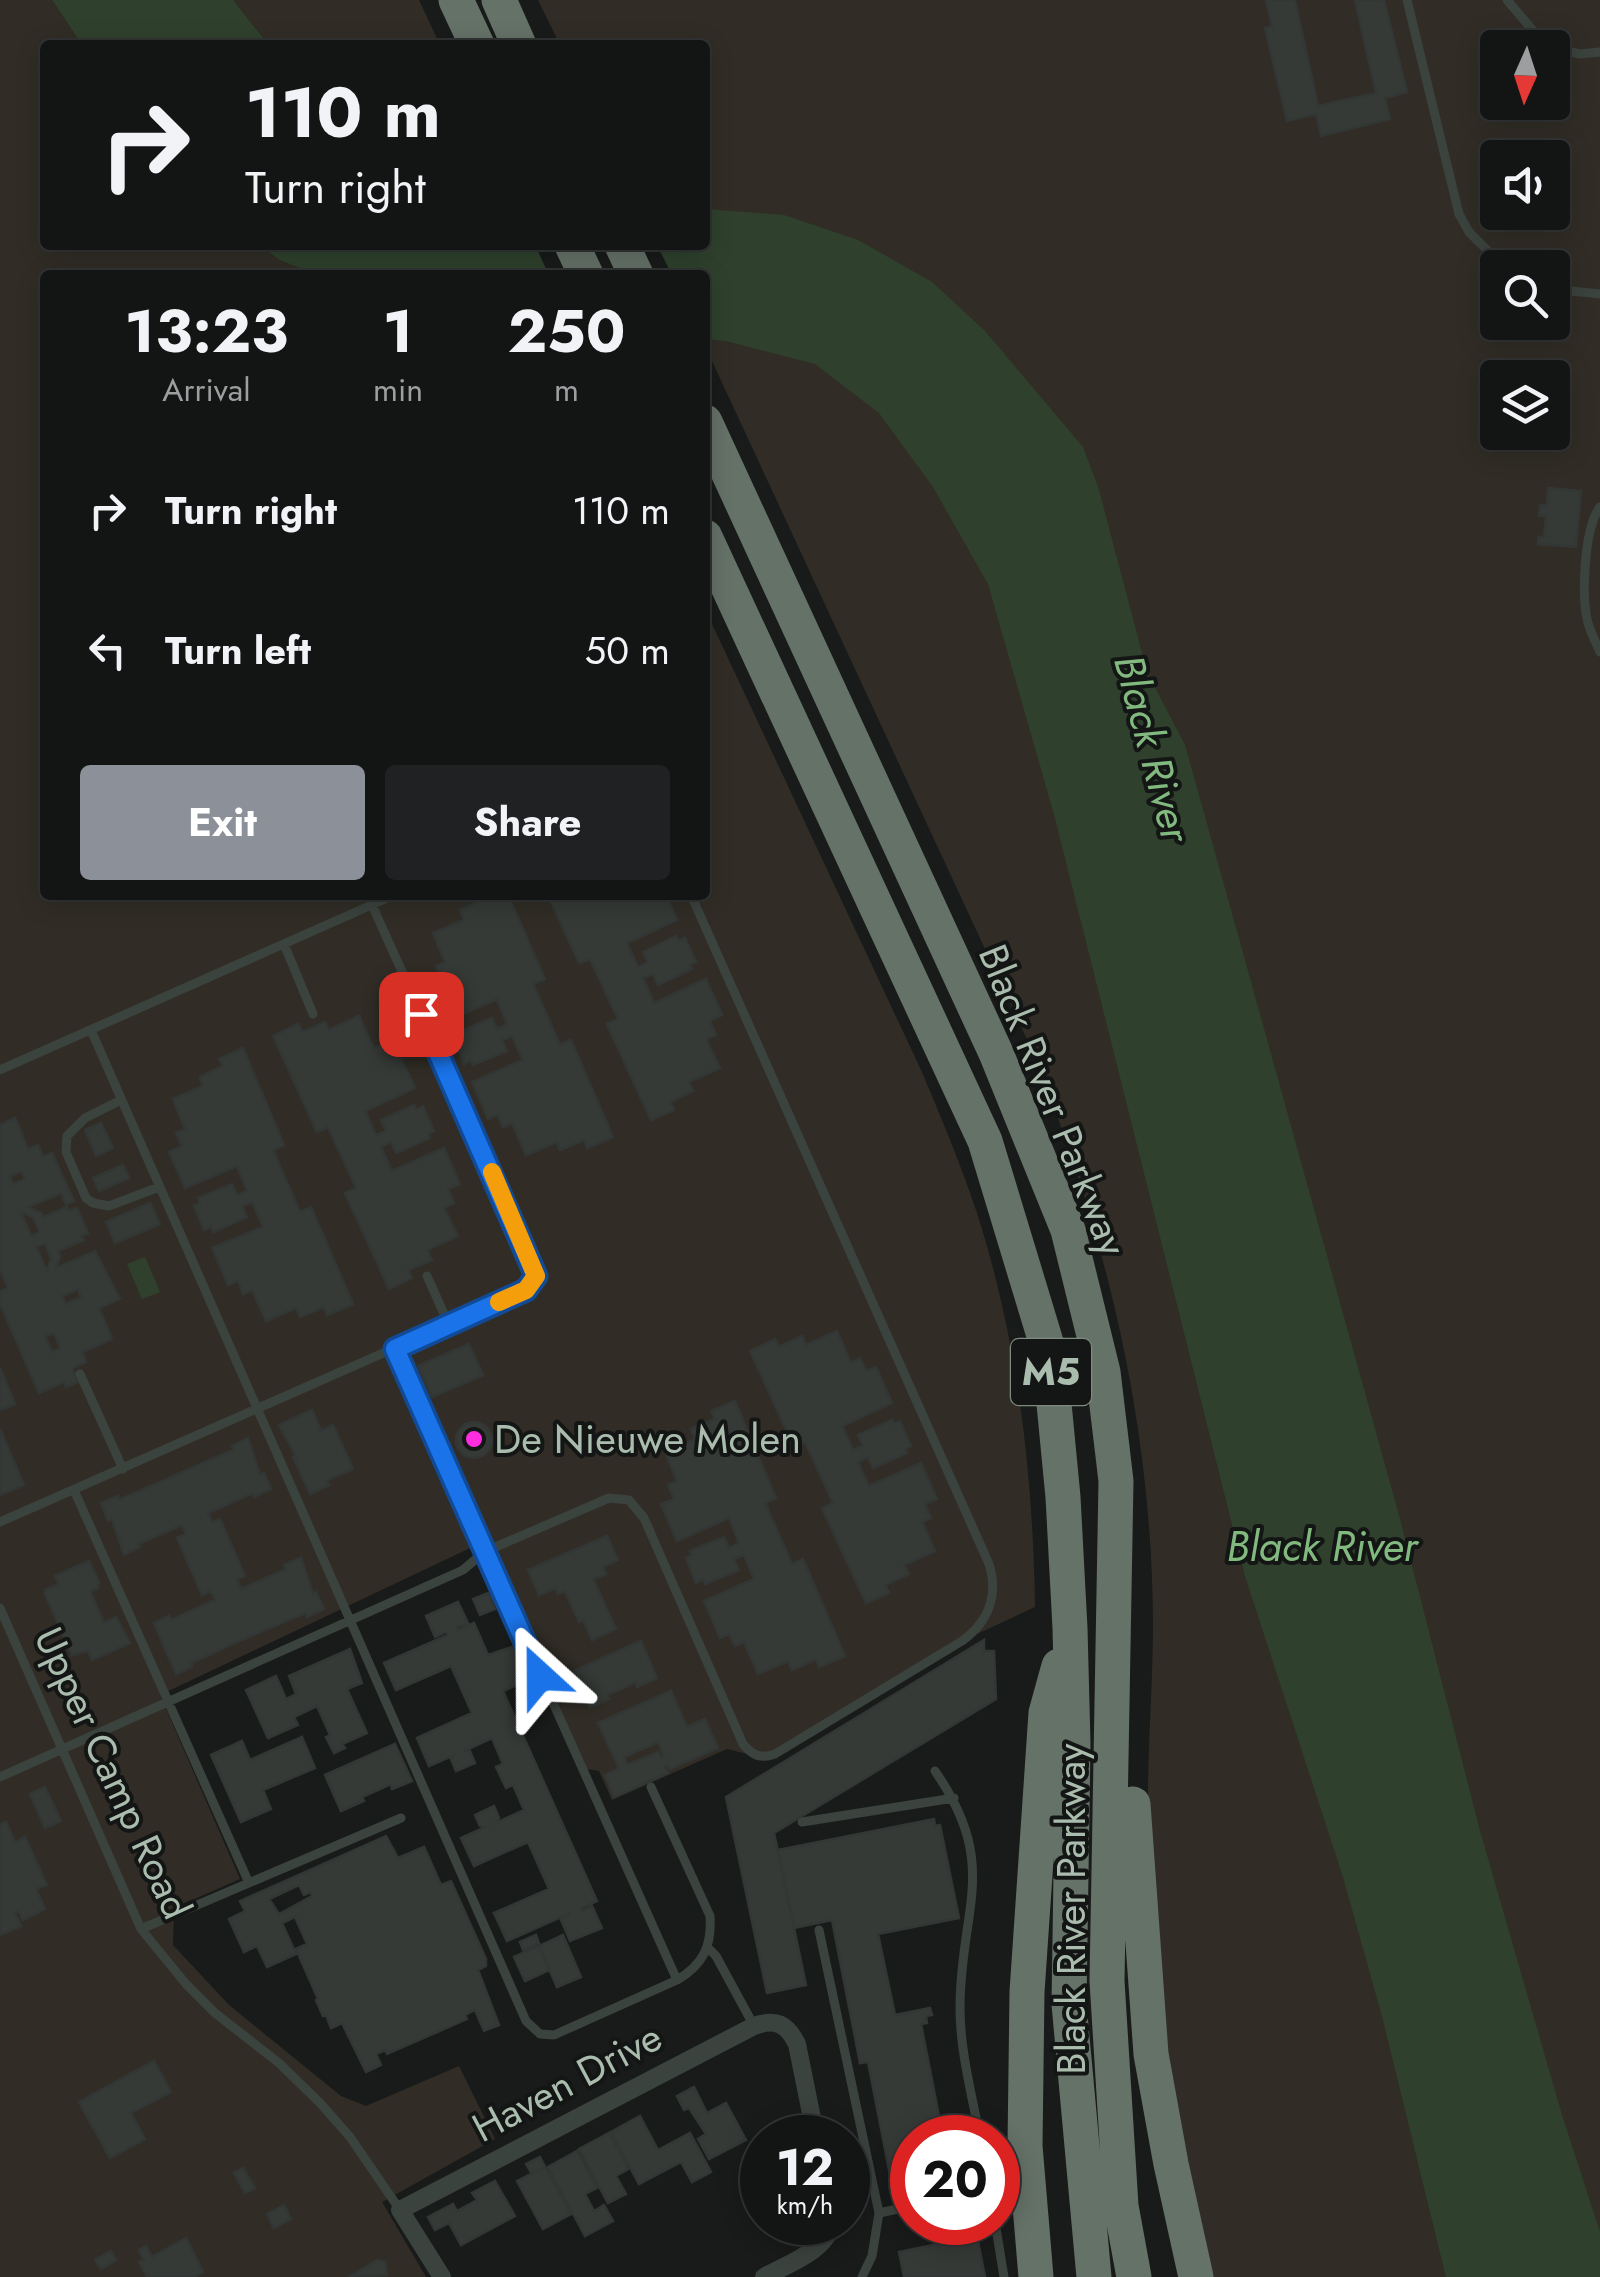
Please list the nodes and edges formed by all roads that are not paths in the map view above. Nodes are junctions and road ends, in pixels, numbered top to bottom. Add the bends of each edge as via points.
1 (456, 0) edge
2 (498, 0) edge
3 (1407, 0) edge
4 (1507, 0) edge
5 (1532, 30) edge
6 (476, 40) edge
7 (517, 40) edge
8 (1570, 52) edge
9 (1600, 52) edge
10 (1487, 250) edge
11 (1570, 291) edge
12 (1600, 294) edge
13 (710, 433) edge
14 (1600, 507) edge
15 (710, 548) edge
16 (1600, 652) edge
17 (383, 900) edge
18 (693, 900) edge
19 (372, 905) junction
20 (284, 944) junction
21 (313, 1014) dead end
22 (91, 1030) junction
23 (0, 1070) edge
24 (121, 1100) junction
25 (159, 1186) junction
26 (428, 1276) dead end
27 (448, 1324) junction
28 (395, 1349) junction
29 (80, 1374) dead end
30 (258, 1409) junction
31 (122, 1468) junction
32 (1116, 1481) junction
33 (74, 1490) junction
34 (0, 1522) edge
35 (484, 1552) junction
36 (0, 1608) edge
37 (350, 1620) junction
38 (1070, 1628) junction
39 (169, 1702) junction
40 (61, 1751) junction
41 (936, 1771) dead end
42 (0, 1776) edge
43 (650, 1787) dead end
44 (954, 1798) junction
45 (402, 1818) dead end
46 (802, 1822) dead end
47 (250, 1883) junction
48 (141, 1929) junction
49 (820, 1930) dead end
50 (707, 1948) junction
51 (677, 1980) junction
52 (761, 2024) junction
53 (811, 2115) edge
54 (976, 2115) edge
55 (400, 2210) junction
56 (890, 2211) edge
57 (879, 2213) junction
58 (810, 2245) edge
59 (999, 2245) edge
60 (442, 2277) edge
61 (764, 2277) edge
62 (862, 2277) edge
63 (1004, 2277) edge
64 (1036, 2277) edge
65 (1094, 2277) edge
66 (1134, 2277) edge
67 (1196, 2277) edge

1 - 6 highway
2 - 7 highway
3 - 10 lane via 1459,214
4 - 5 lane
8 - 9 lane
11 - 12 lane
13 - 32 highway, Black River Parkway / M5 via 996,1053 1068,1230 1103,1372
14 - 16 lane via 1591,522 1584,595
15 - 38 highway, Black River Parkway / M5 via 985,1142 1049,1352
17 - 19 lane
18 - 35 lane via 989,1564 990,1605 962,1641 764,1758 744,1744 644,1518 629,1500 590,1504
19 - 20 lane
19 - 27 lane via 536,1269 526,1290
20 - 21 lane
20 - 22 lane
22 - 23 lane
22 - 24 lane
24 - 25 lane
24 - 25 lane via 67,1136 66,1152 86,1198 109,1206
25 - 30 lane
26 - 27 lane
27 - 28 lane
28 - 30 lane
28 - 35 lane
29 - 31 lane
30 - 31 lane
30 - 37 lane
31 - 33 lane
32 - 66 highway, Black River Parkway / M5 via 1107,1981 1122,2206
32 - 67 highway via 1135,1538 1132,1823 1151,2054
33 - 34 lane
33 - 39 lane
35 - 37 lane via 463,1570
35 - 51 lane
36 - 40 lane, Upper Camp Road
37 - 39 lane
37 - 51 lane via 533,2030 554,2035
38 - 64 highway via 1046,1713 1028,1992 1025,2146
38 - 65 highway, Black River Parkway / M5 via 1069,2004
39 - 40 lane
39 - 47 lane
40 - 42 lane
40 - 48 lane, Upper Camp Road
41 - 44 lane
43 - 50 lane via 710,1916
44 - 46 lane
44 - 54 lane via 975,1874 960,2004
45 - 47 lane
47 - 48 lane
48 - 55 lane, Upper Camp Road via 186,1984 320,2103
49 - 57 lane
50 - 51 lane via 695,1970
50 - 52 lane
52 - 53 street via 781,2023 797,2044
52 - 55 street, Haven Drive
55 - 60 street, Upper Camp Road
56 - 57 lane
57 - 62 lane
58 - 61 street
59 - 63 lane

